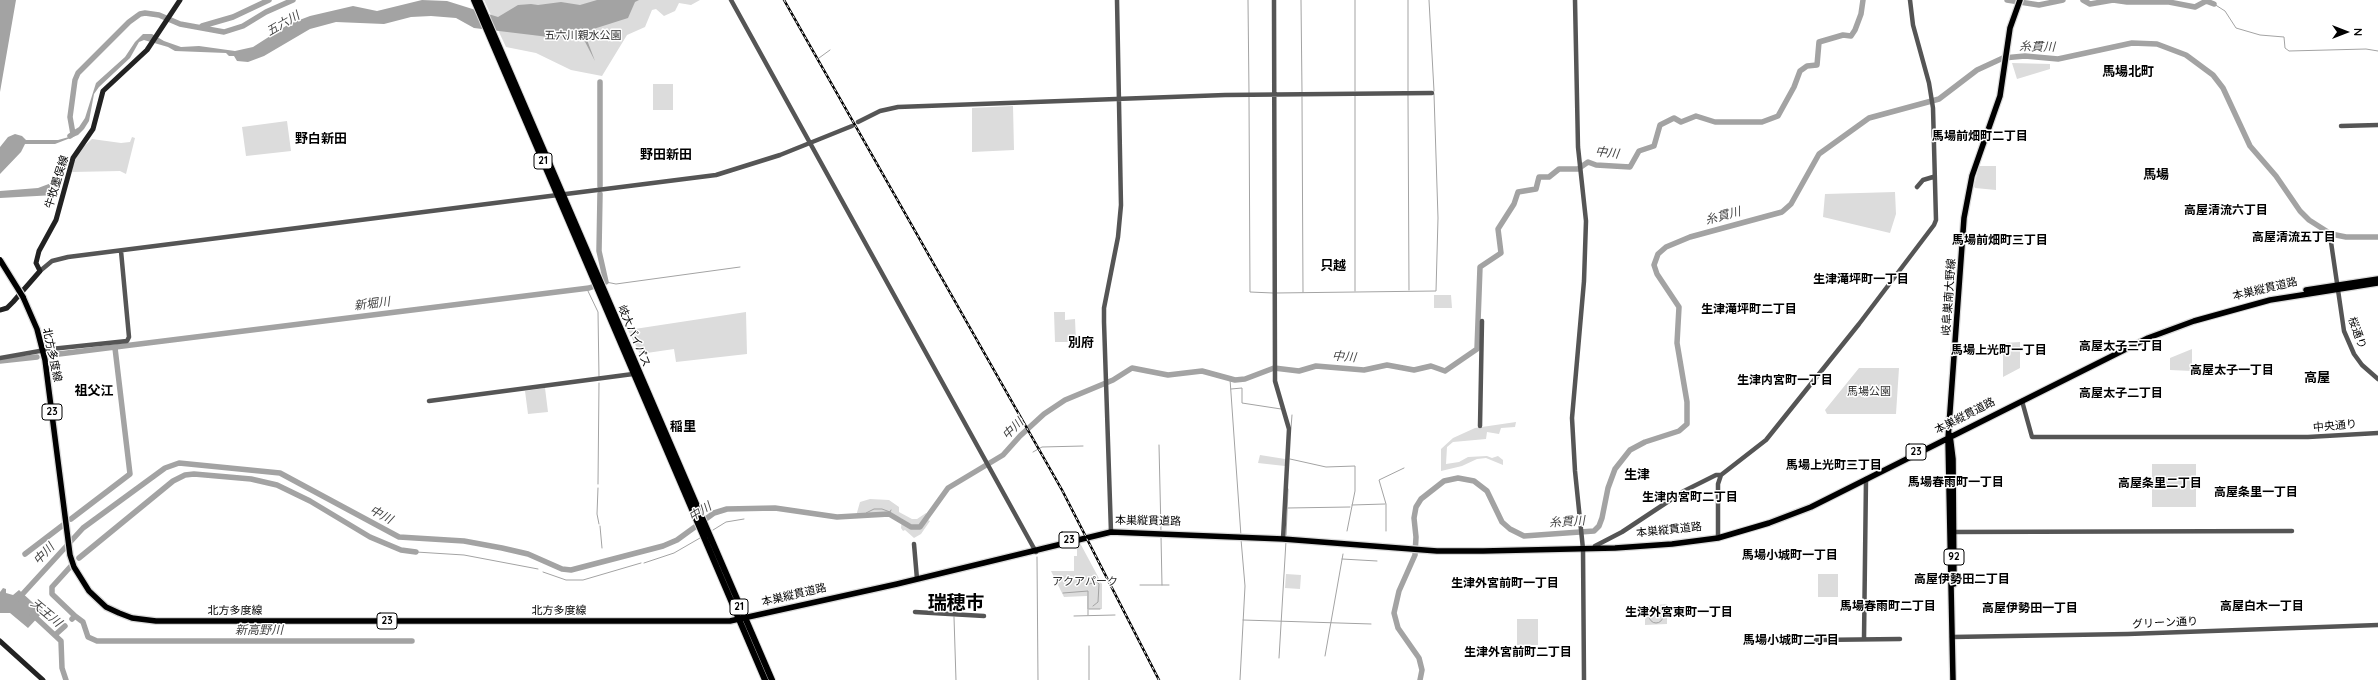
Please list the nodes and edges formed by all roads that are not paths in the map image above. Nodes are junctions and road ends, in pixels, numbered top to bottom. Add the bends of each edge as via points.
1 (180, 0) edge
2 (474, 0) edge
3 (479, 0) edge
4 (731, 0) edge
5 (1117, 0) edge
6 (1274, 0) edge
7 (1575, 0) edge
8 (1910, 0) edge
9 (2020, 0) edge
10 (495, 44) junction
11 (1432, 93) dead end
12 (1274, 94) junction
13 (1120, 98) junction
14 (858, 122) dead end
15 (852, 126) dead end
16 (2341, 126) dead end
17 (2378, 126) edge
18 (810, 143) junction
19 (1933, 177) junction
20 (1917, 187) dead end
21 (560, 196) junction
22 (2331, 242) dead end
23 (121, 251) junction
24 (0, 260) edge
25 (40, 270) junction
26 (2378, 280) edge
27 (2378, 283) edge
28 (2337, 286) junction
29 (599, 287) junction
30 (0, 310) edge
31 (1482, 321) dead end
32 (43, 351) junction
33 (0, 358) edge
34 (633, 374) junction
35 (2378, 379) edge
36 (2022, 401) junction
37 (429, 402) dead end
38 (1480, 426) dead end
39 (2378, 433) edge
40 (1950, 437) junction
41 (1721, 475) junction
42 (1866, 480) junction
43 (694, 508) junction
44 (1110, 531) junction
45 (2292, 531) dead end
46 (1952, 532) junction
47 (1718, 536) junction
48 (1283, 538) junction
49 (914, 544) dead end
50 (1596, 546) junction
51 (1583, 548) junction
52 (1036, 550) junction
53 (917, 578) junction
54 (915, 612) dead end
55 (984, 616) dead end
56 (742, 619) junction
57 (2378, 625) edge
58 (1954, 637) junction
59 (1864, 639) junction
60 (1900, 639) dead end
61 (1816, 640) dead end
62 (0, 641) edge
63 (43, 680) edge
64 (765, 680) edge
65 (772, 680) edge
66 (1584, 680) edge
67 (1953, 680) edge
68 (1956, 680) edge

1 - 25 main road, 牛牧墨俣線 via 147,50 103,91 94,129 73,158 56,220 39,252 36,263
2 - 10 highway, 岐大バイパス / 21
3 - 10 highway, 岐大バイパス / 21
4 - 18 street
5 - 13 street
6 - 12 street
7 - 51 street via 1580,167 1586,244 1572,418
8 - 19 street via 1917,42 1933,106
9 - 40 main road, 岐阜巣南大野線 / 92 via 2010,28 2000,96 1969,188 1964,218
10 - 21 highway, 岐大バイパス / 21
11 - 12 street
12 - 13 street
12 - 48 street via 1275,381 1289,429
13 - 14 street via 898,107 880,111
13 - 44 street via 1121,205 1118,237 1104,308
15 - 18 street
16 - 17 street
18 - 21 street via 716,175
18 - 52 street
19 - 20 street via 1923,180
19 - 41 street via 1936,220 1927,235 1768,438
21 - 23 street
21 - 29 highway, 岐大バイパス / 21
22 - 28 street, 桜通り
23 - 25 street via 57,259
23 - 32 street via 128,339 125,342
24 - 32 main road, 北方多度線 / 23, bridge via 34,320
25 - 30 main road via 7,308
26 - 28 main road, 本巣縦貫道路 / 23
27 - 28 main road, 本巣縦貫道路 / 23
28 - 35 street, 桜通り via 2348,343 2362,365
28 - 36 main road, 本巣縦貫道路 / 23 via 2270,300 2194,321 2144,340
28 - 40 main road, 本巣縦貫道路 / 23 via 2245,303 2152,334
29 - 34 highway, 岐大バイパス / 21
29 - 43 highway, 岐大バイパス / 21
31 - 38 street
32 - 33 street
32 - 56 main road, 北方多度線 / 23 via 70,552 81,579 97,600 119,613 144,620
34 - 37 street
34 - 43 highway, 岐大バイパス / 21
36 - 39 street, 中央通り via 2032,437 2294,437
36 - 40 main road, 本巣縦貫道路 / 23
40 - 42 main road, 本巣縦貫道路 / 23
40 - 46 main road, 岐阜巣南大野線 / 92
40 - 47 main road, 本巣縦貫道路 / 23 via 1810,504 1768,521
41 - 47 street via 1718,484
41 - 50 street via 1684,491
42 - 47 main road, 本巣縦貫道路 / 23 via 1790,516
42 - 59 street
43 - 56 highway, 岐大バイパス / 21
44 - 48 main road, 本巣縦貫道路 / 23
44 - 52 main road, 本巣縦貫道路 / 23
45 - 46 street
46 - 58 main road, 岐阜巣南大野線 / 92
47 - 50 main road, 本巣縦貫道路 / 23
47 - 51 main road, 本巣縦貫道路 / 23 via 1672,544
48 - 51 main road, 本巣縦貫道路 / 23 via 1437,549
49 - 53 street
50 - 51 main road, 本巣縦貫道路 / 23
51 - 66 street
52 - 53 main road, 本巣縦貫道路 / 23
53 - 56 main road, 本巣縦貫道路 / 23
54 - 55 street
56 - 64 highway, 岐大バイパス / 21
56 - 65 highway, 岐大バイパス / 21
57 - 58 street, グリーン通り
58 - 67 main road, 岐阜巣南大野線 / 92
58 - 68 main road, 岐阜巣南大野線 / 92
59 - 60 street
59 - 61 street
62 - 63 main road

